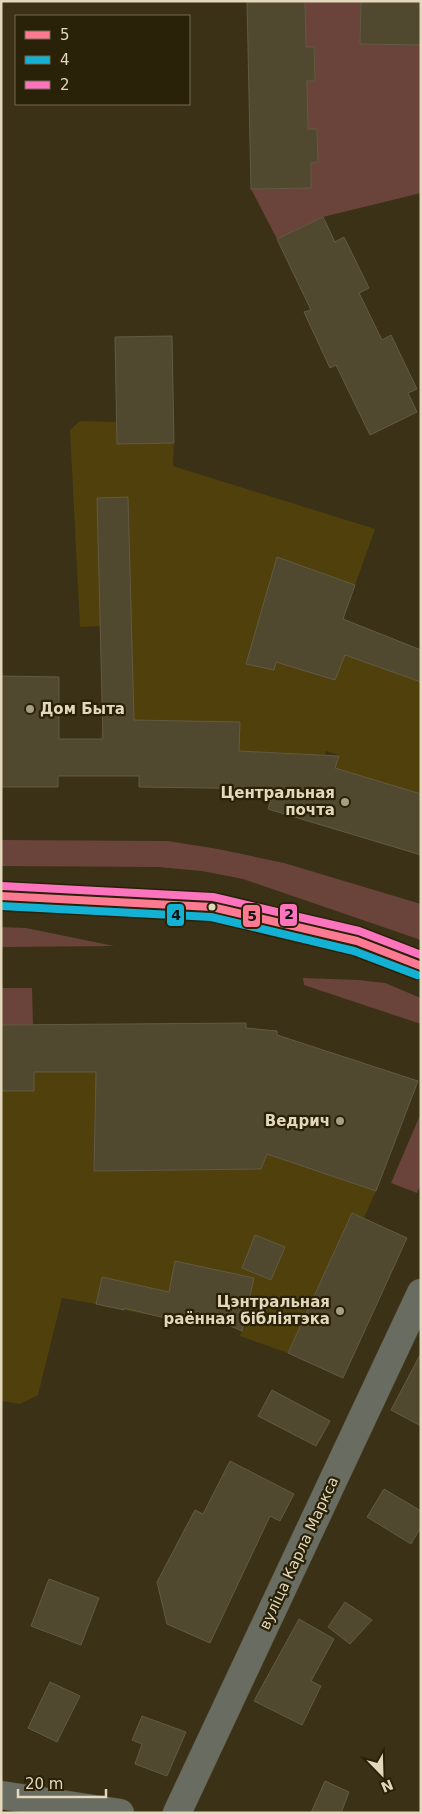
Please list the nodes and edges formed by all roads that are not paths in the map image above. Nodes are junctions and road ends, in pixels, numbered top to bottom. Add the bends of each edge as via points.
1 (1, 896) edge
2 (421, 966) edge
3 (421, 1292) edge
4 (1, 1795) edge
5 (120, 1813) edge
6 (177, 1813) edge

1 - 2 street via 212,907 358,941
3 - 6 street, вуліца Карла Маркса
4 - 5 street

